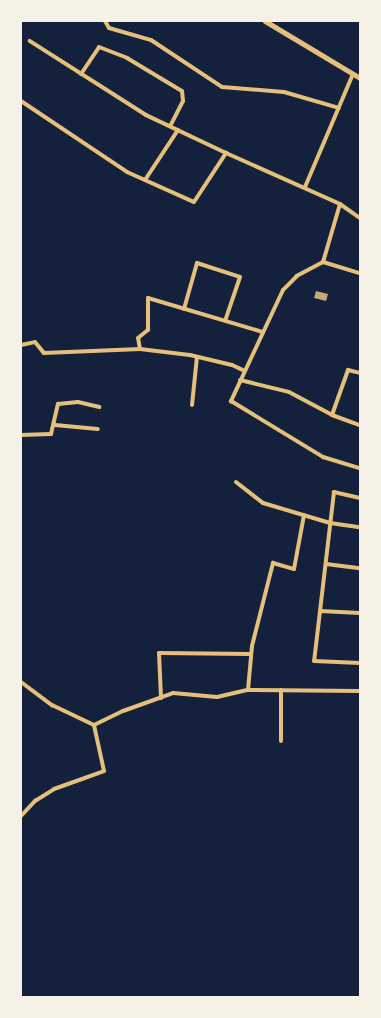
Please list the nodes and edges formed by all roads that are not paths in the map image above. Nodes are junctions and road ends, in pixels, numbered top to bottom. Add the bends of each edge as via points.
1 (105, 21) edge
2 (265, 21) edge
3 (30, 41) dead end
4 (81, 74) junction
5 (353, 74) junction
6 (360, 78) edge
7 (21, 101) edge
8 (339, 108) junction
9 (170, 126) junction
10 (178, 130) junction
11 (226, 153) junction
12 (144, 180) junction
13 (305, 188) junction
14 (340, 204) junction
15 (360, 218) edge
16 (323, 262) junction
17 (360, 273) edge
18 (184, 309) junction
19 (226, 320) junction
20 (263, 332) junction
21 (21, 345) edge
22 (140, 349) junction
23 (197, 357) junction
24 (245, 371) junction
25 (360, 373) edge
26 (240, 380) junction
27 (192, 405) dead end
28 (99, 406) dead end
29 (332, 415) junction
30 (55, 425) junction
31 (360, 425) edge
32 (98, 429) dead end
33 (21, 435) edge
34 (360, 468) edge
35 (236, 482) dead end
36 (360, 498) edge
37 (304, 515) junction
38 (330, 523) junction
39 (360, 527) edge
40 (326, 564) junction
41 (360, 568) edge
42 (320, 611) junction
43 (360, 613) edge
44 (251, 654) junction
45 (360, 663) edge
46 (21, 682) edge
47 (248, 690) junction
48 (281, 690) junction
49 (360, 690) edge
50 (161, 698) junction
51 (94, 725) junction
52 (281, 741) dead end
53 (21, 816) edge

1 - 8 street via 109,28 150,40 222,87 284,92
2 - 5 street
3 - 4 street
4 - 9 street via 146,115
4 - 9 street via 99,47 127,58 182,91 183,101
5 - 6 street
5 - 8 street
7 - 12 street
8 - 13 street
9 - 10 street
10 - 11 street
10 - 12 street
11 - 12 street via 194,202
11 - 13 street
13 - 14 street
14 - 15 street
14 - 16 street
16 - 17 street
16 - 20 street via 297,276 283,290
18 - 19 street
18 - 19 street via 196,263 240,277
18 - 22 street via 148,298 148,330 138,338
19 - 20 street
20 - 24 street
21 - 22 street via 35,342 44,353
22 - 23 street
23 - 24 street
23 - 27 street
24 - 26 street
25 - 29 street via 348,370
26 - 29 street via 289,392
26 - 34 street via 231,401 323,457
28 - 30 street via 78,402 58,404
29 - 31 street
30 - 32 street
30 - 33 street via 50,434
35 - 37 street via 263,502
36 - 38 street via 334,492
37 - 38 street
37 - 44 street via 294,569 273,563
38 - 39 street
38 - 40 street
40 - 41 street
40 - 42 street
42 - 43 street
42 - 45 street via 314,660
44 - 47 street
44 - 50 street via 159,653
46 - 51 street via 52,705
47 - 48 street
47 - 50 street via 217,697 173,694
48 - 49 street
48 - 52 street
50 - 51 street
51 - 53 street via 104,771 54,789 35,801

